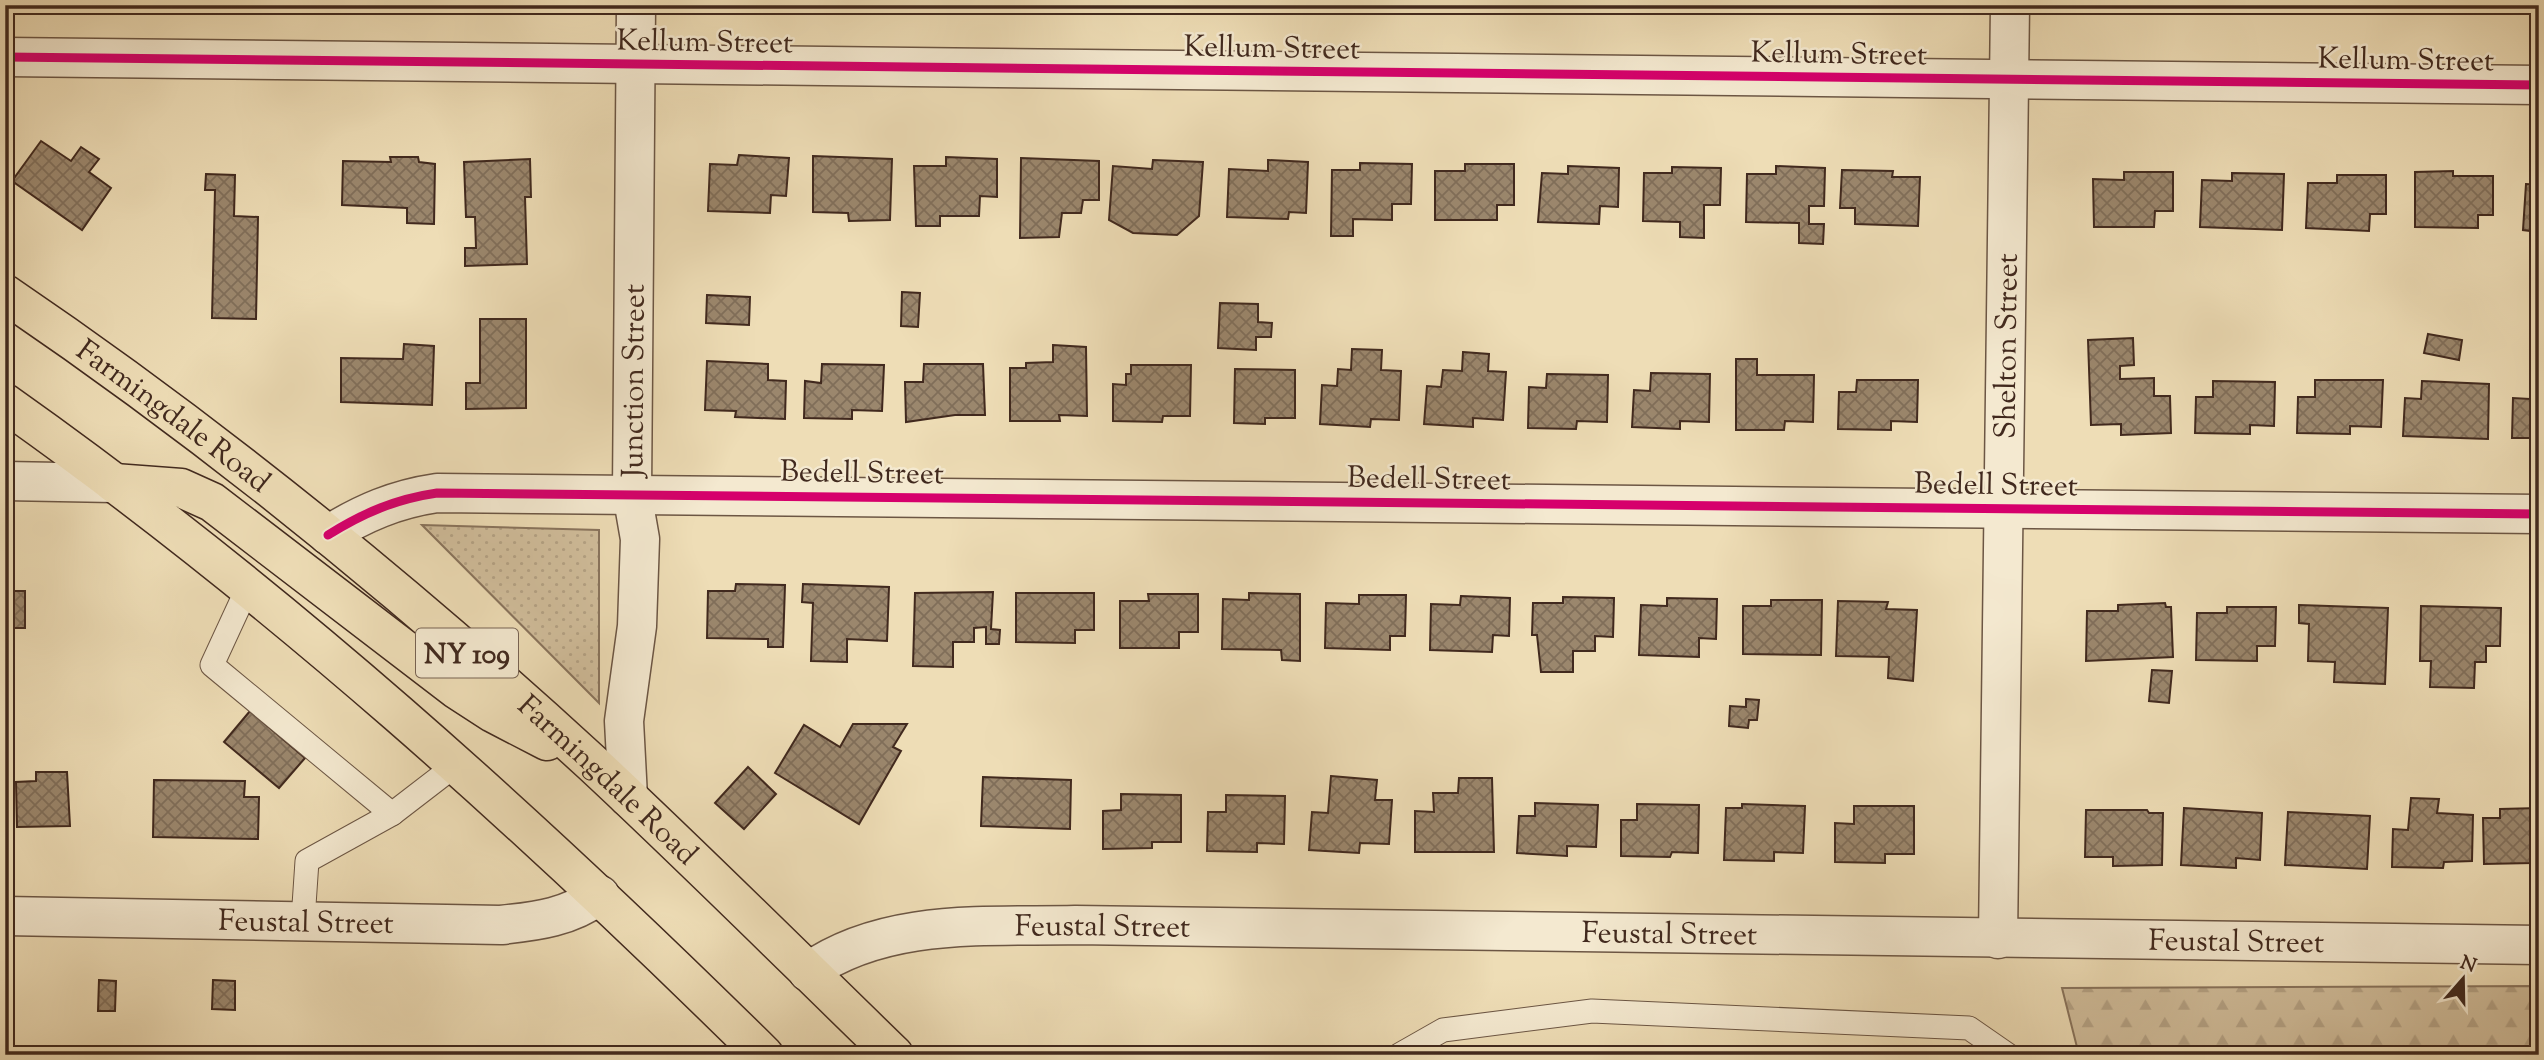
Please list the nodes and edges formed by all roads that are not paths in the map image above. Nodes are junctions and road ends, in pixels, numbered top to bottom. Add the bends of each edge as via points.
1 (636, 5) edge
2 (2010, 5) edge
3 (5, 57) edge
4 (636, 65) junction
5 (2010, 79) junction
6 (2539, 85) edge
7 (5, 294) edge
8 (5, 403) edge
9 (5, 481) edge
10 (114, 482) junction
11 (632, 493) junction
12 (2004, 509) junction
13 (2539, 514) edge
14 (328, 535) junction
15 (248, 587) junction
16 (457, 764) junction
17 (592, 764) junction
18 (628, 797) junction
19 (392, 814) junction
20 (600, 895) junction
21 (5, 916) edge
22 (303, 920) junction
23 (1998, 939) junction
24 (2539, 945) edge
25 (808, 972) junction
26 (731, 1022) junction
27 (764, 1055) edge
28 (786, 1055) edge
29 (894, 1055) edge
30 (1399, 1055) edge
31 (2008, 1055) edge

1 - 4 street, Junction Street
2 - 5 street, Shelton Street
3 - 4 street, Kellum Street
4 - 5 street, Kellum Street
4 - 11 street, Junction Street
5 - 6 street, Kellum Street
5 - 12 street, Shelton Street
7 - 14 main road, Farmingdale Road / NY 109 via 209,440
8 - 10 main road, NY 109
9 - 10 street
10 - 15 main road, NY 109
10 - 17 main road via 181,488 212,502 456,689
11 - 12 street, Bedell Street
11 - 14 street, Bedell Street via 414,496 378,508
11 - 18 street, Junction Street via 640,539 637,626 624,721
12 - 13 street, Bedell Street
12 - 23 street, Shelton Street
14 - 17 main road, Farmingdale Road / NY 109
15 - 16 main road, NY 109
15 - 19 lane via 212,665
16 - 19 lane
16 - 20 main road, NY 109
17 - 18 main road, Farmingdale Road / NY 109
18 - 25 main road, Farmingdale Road / NY 109
19 - 22 lane via 307,861
20 - 22 street, Feustal Street via 554,919 501,925
20 - 26 main road, NY 109
21 - 22 street, Feustal Street
23 - 24 street, Feustal Street
23 - 25 street, Feustal Street via 1061,925 901,933 852,947
25 - 29 main road, Farmingdale Road / NY 109
26 - 27 main road, NY 109
26 - 28 main road
30 - 31 lane via 1443,1030 1592,1011 1969,1028

